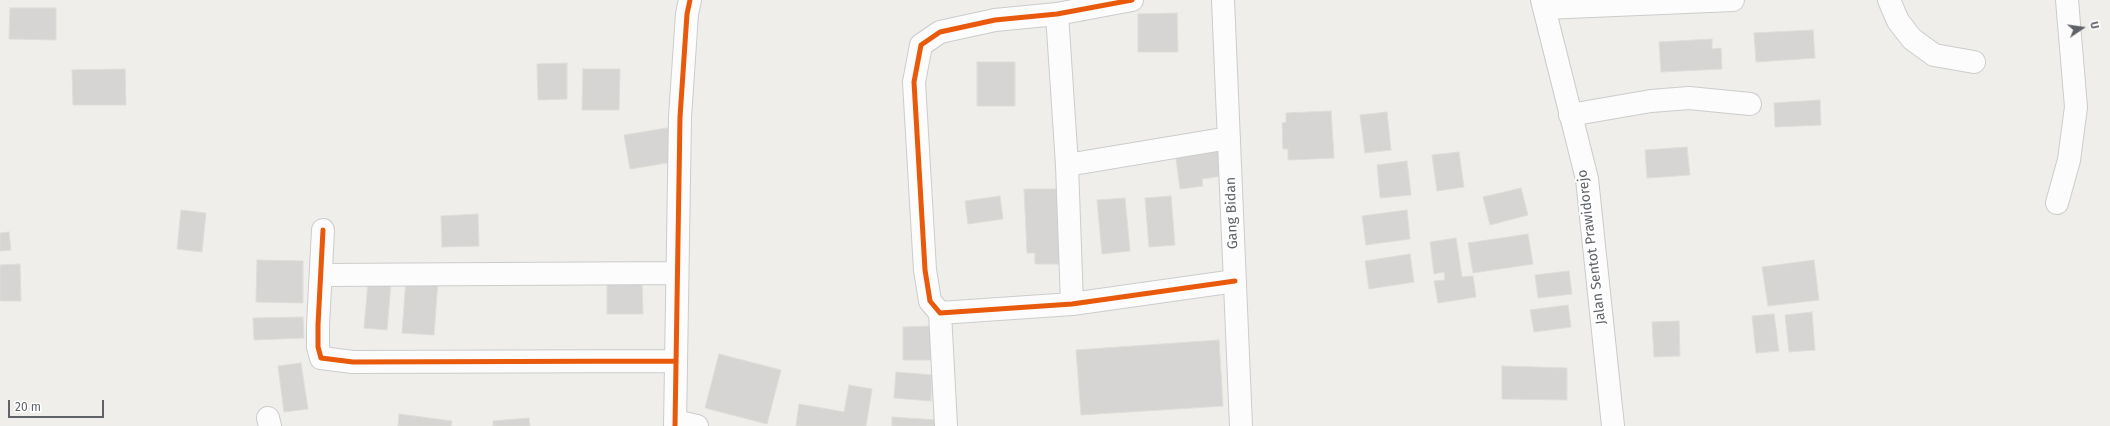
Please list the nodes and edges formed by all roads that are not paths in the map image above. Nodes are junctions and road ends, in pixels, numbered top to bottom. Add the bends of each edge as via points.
1 (690, 0) edge
2 (1132, 0) edge
3 (1223, 0) edge
4 (1734, 0) edge
5 (1889, 0) edge
6 (2067, 0) edge
7 (1544, 4) edge
8 (1057, 14) junction
9 (1974, 62) dead end
10 (1750, 104) dead end
11 (1570, 115) junction
12 (1229, 138) junction
13 (1067, 165) junction
14 (2058, 203) dead end
15 (323, 230) dead end
16 (677, 273) junction
17 (322, 275) junction
18 (1235, 282) junction
19 (1072, 304) junction
20 (940, 313) junction
21 (675, 361) junction
22 (675, 424) edge
23 (697, 426) edge
24 (946, 426) edge
25 (1241, 426) edge
26 (1613, 426) edge

1 - 16 street via 680,117
2 - 8 street
3 - 12 street, Gang Bidan
4 - 7 street
5 - 9 street via 1898,21 1912,40 1934,55
6 - 14 street via 2076,108 2069,160
7 - 11 street, Jalan Sentot Prawidorejo
8 - 13 street
8 - 20 street via 995,20 940,32 921,45 914,82 925,270 930,301
10 - 11 street via 1689,98 1651,101
11 - 26 street, Jalan Sentot Prawidorejo via 1587,178
12 - 13 street
12 - 18 street, Gang Bidan
13 - 19 street
15 - 17 street
16 - 17 street
16 - 21 street
17 - 21 street via 318,325 321,358 353,362
18 - 19 street
18 - 25 street, Gang Bidan
19 - 20 street
20 - 24 street
21 - 22 street
22 - 23 street

